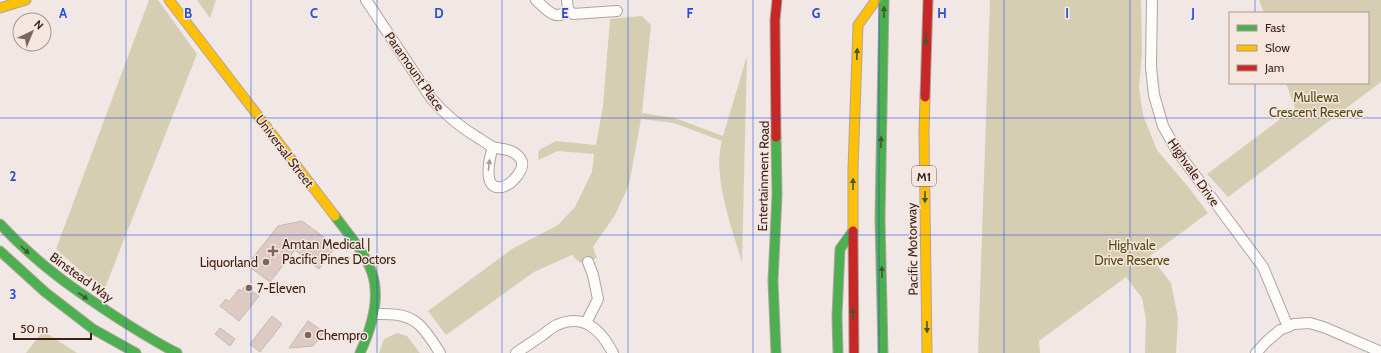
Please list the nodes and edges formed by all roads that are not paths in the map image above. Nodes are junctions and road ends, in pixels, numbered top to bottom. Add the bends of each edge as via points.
1 (26, 0) edge
2 (169, 0) edge
3 (366, 0) edge
4 (536, 0) edge
5 (777, 0) edge
6 (876, 0) edge
7 (884, 0) edge
8 (928, 0) edge
9 (1152, 0) edge
10 (567, 5) edge
11 (0, 8) edge
12 (617, 10) dead end
13 (493, 147) dead end
14 (0, 224) edge
15 (853, 231) junction
16 (0, 251) edge
17 (588, 262) dead end
18 (374, 314) junction
19 (586, 323) junction
20 (1288, 327) junction
21 (1381, 352) edge
22 (136, 353) edge
23 (177, 353) edge
24 (360, 353) edge
25 (440, 353) edge
26 (516, 353) edge
27 (613, 353) edge
28 (776, 353) edge
29 (838, 353) edge
30 (854, 353) edge
31 (884, 353) edge
32 (927, 353) edge
33 (1256, 353) edge

1 - 11 main road
2 - 18 main road, Universal Street via 357,245 372,273 375,288
3 - 13 street, Paramount Place via 434,102 458,125
4 - 10 street via 551,14 556,15 563,14
5 - 28 main road, Entertainment Road via 777,195 773,281
15 -> 6 main road via 858,26
31 -> 7 main road via 880,218
8 -> 32 main road, Pacific Motorway / M1 via 924,132
9 - 20 street, Highvale Drive via 1151,67 1154,95 1163,126 1177,151 1263,267
10 - 12 street via 574,14
14 -> 23 main road, Binstead Way via 52,274 102,310
15 - 29 main road via 840,249
30 -> 15 main road
16 - 22 main road via 45,292 93,329
17 - 19 street via 598,299
18 - 24 main road, Universal Street
18 - 25 street via 395,314 418,323
19 - 26 street via 571,321 556,325
19 - 27 street via 606,340
20 - 21 street via 1310,323
20 - 33 street via 1276,334

